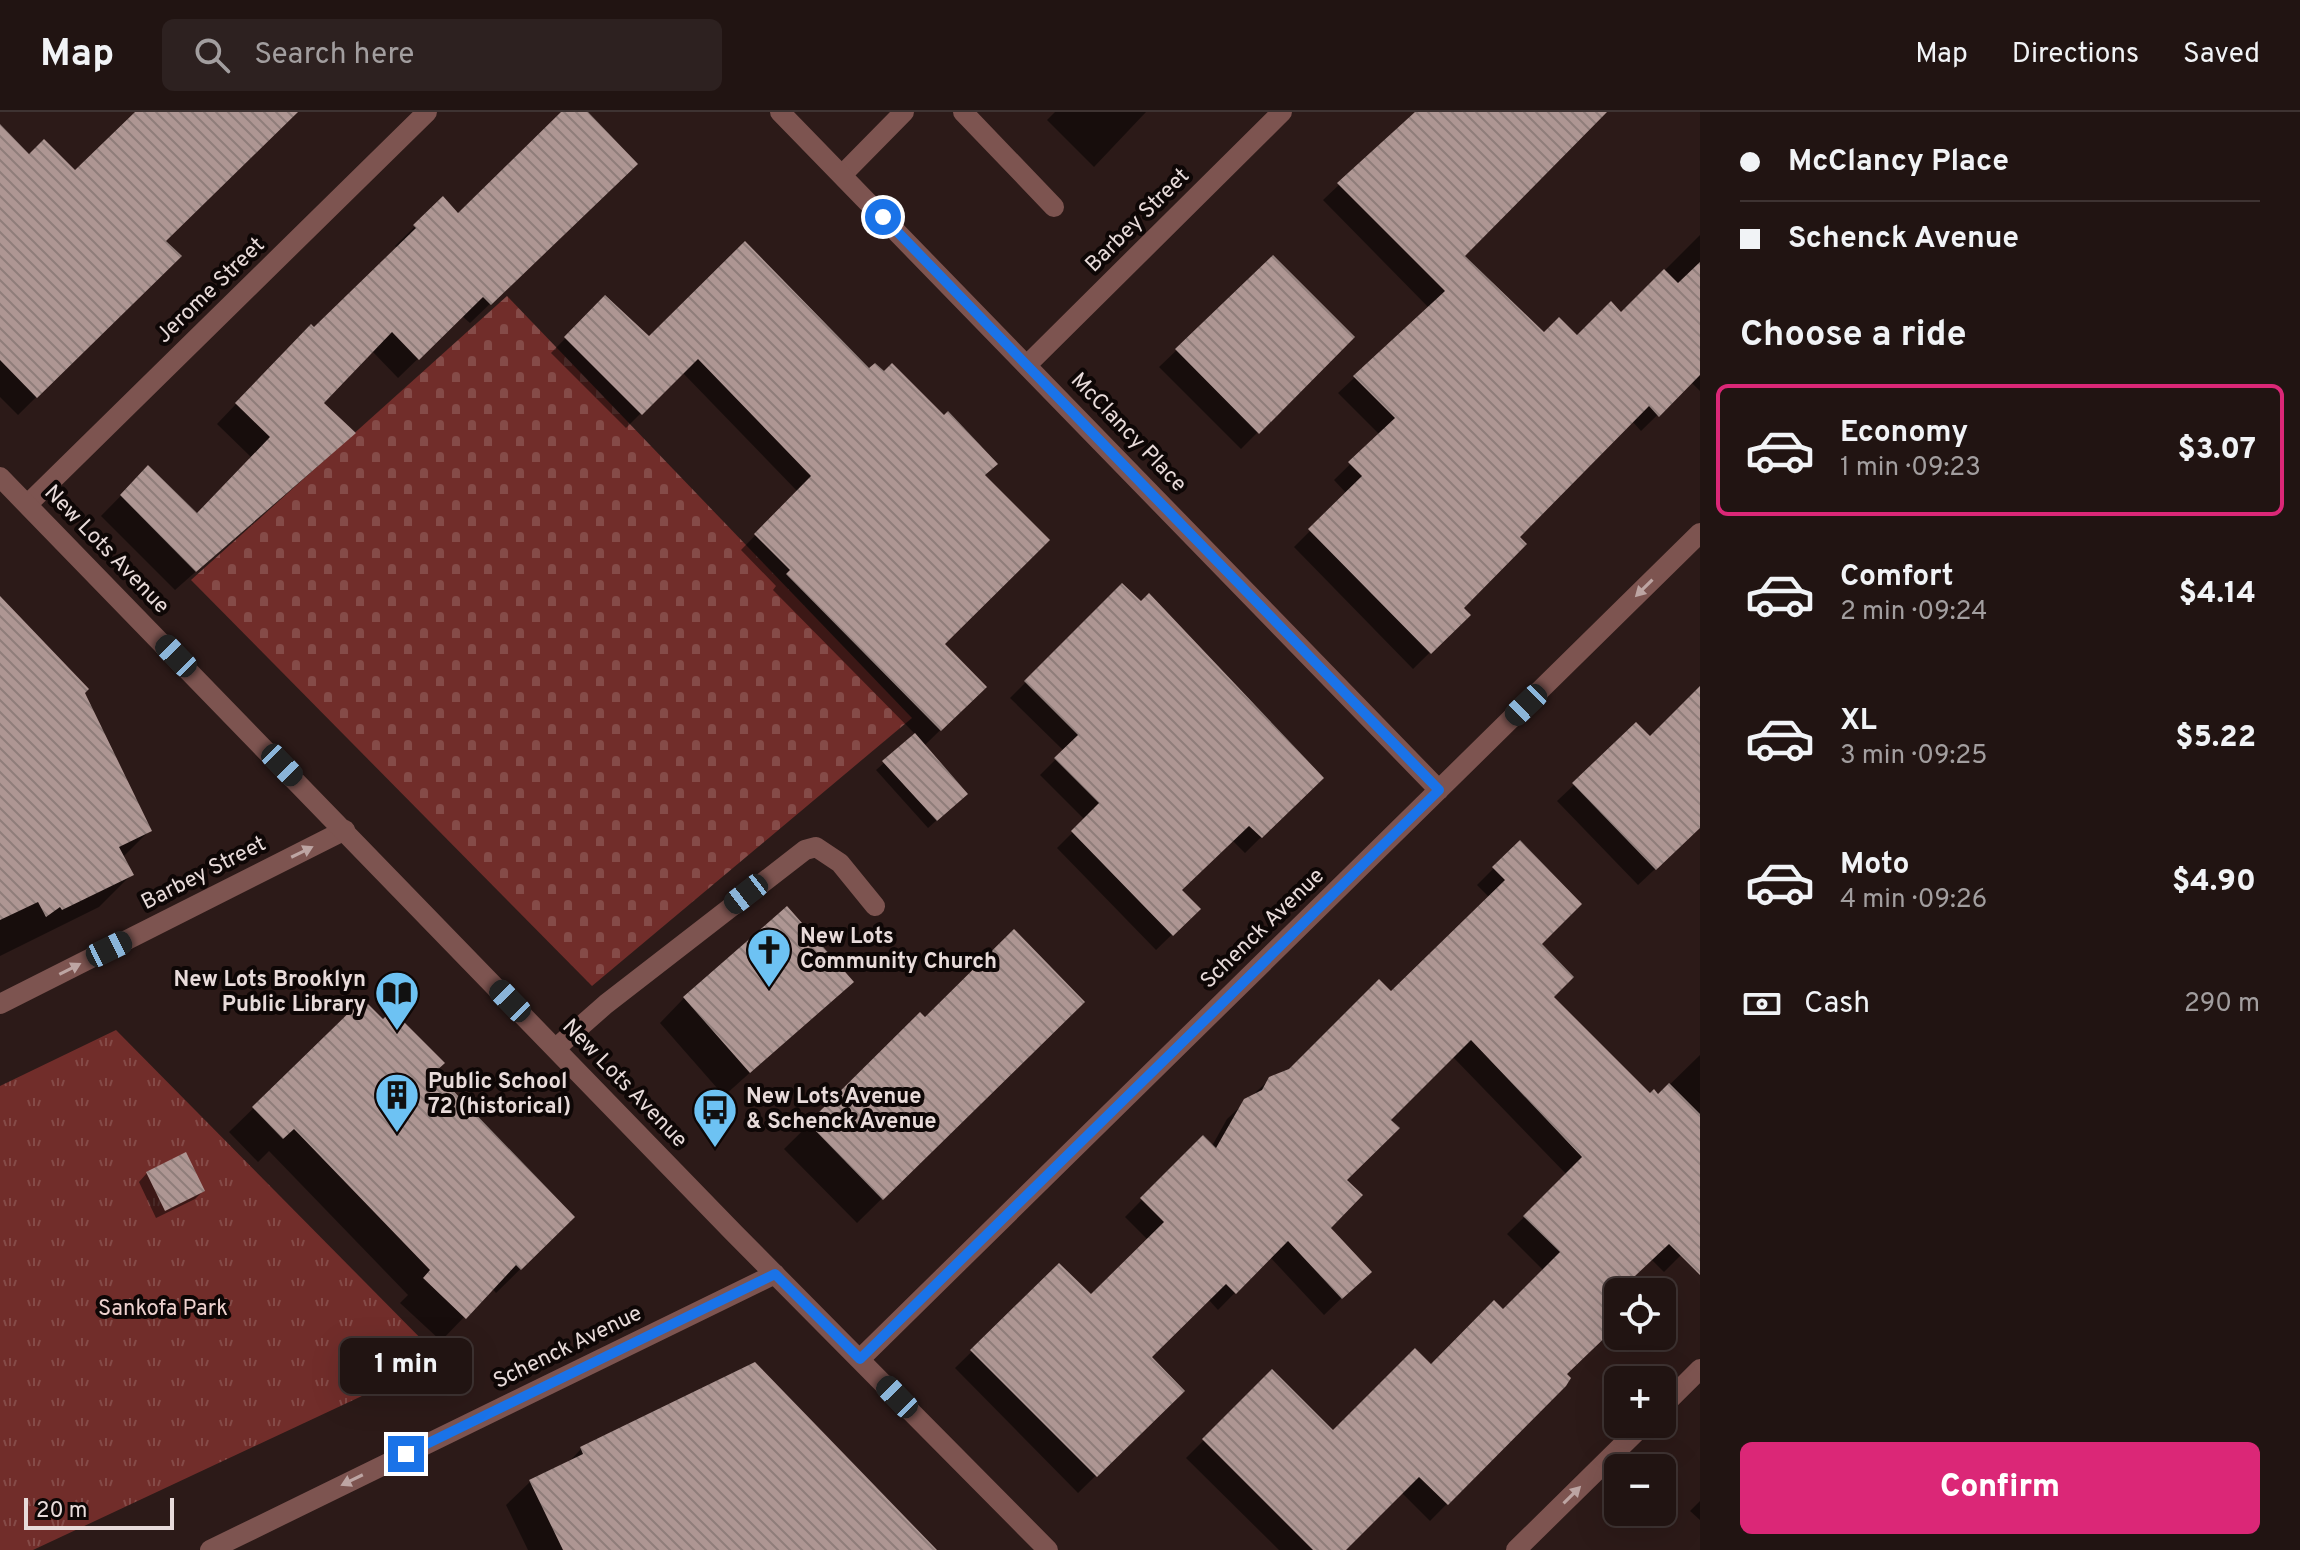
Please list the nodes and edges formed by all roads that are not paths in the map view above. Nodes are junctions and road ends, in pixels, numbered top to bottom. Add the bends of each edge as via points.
1 (427, 112) edge
2 (780, 112) edge
3 (904, 112) edge
4 (963, 112) edge
5 (1282, 112) edge
6 (842, 175) junction
7 (1054, 207) dead end
8 (1028, 364) junction
9 (0, 477) edge
10 (28, 504) junction
11 (1700, 533) edge
12 (1439, 790) junction
13 (345, 830) junction
14 (875, 906) dead end
15 (0, 1004) edge
16 (556, 1048) junction
17 (775, 1274) junction
18 (860, 1359) junction
19 (1700, 1369) edge
20 (1676, 1393) edge
21 (1630, 1438) edge
22 (210, 1550) edge
23 (1048, 1550) edge
24 (1516, 1550) edge

1 - 10 street, Jerome Street
2 - 6 street, McClancy Place
3 - 6 street
4 - 7 street
5 - 8 street, Barbey Street
6 - 8 street, McClancy Place
8 - 12 street, McClancy Place
9 - 10 street, New Lots Avenue
10 - 13 street, New Lots Avenue
11 -> 12 street, Schenck Avenue
12 - 18 street, Schenck Avenue
15 -> 13 street, Barbey Street
13 - 16 street, New Lots Avenue
14 - 16 street via 828,853 816,847 805,850
16 - 17 street, New Lots Avenue
17 - 18 street, New Lots Avenue
17 -> 22 street, Schenck Avenue
18 - 23 street, New Lots Avenue
19 - 20 street
24 -> 21 street

